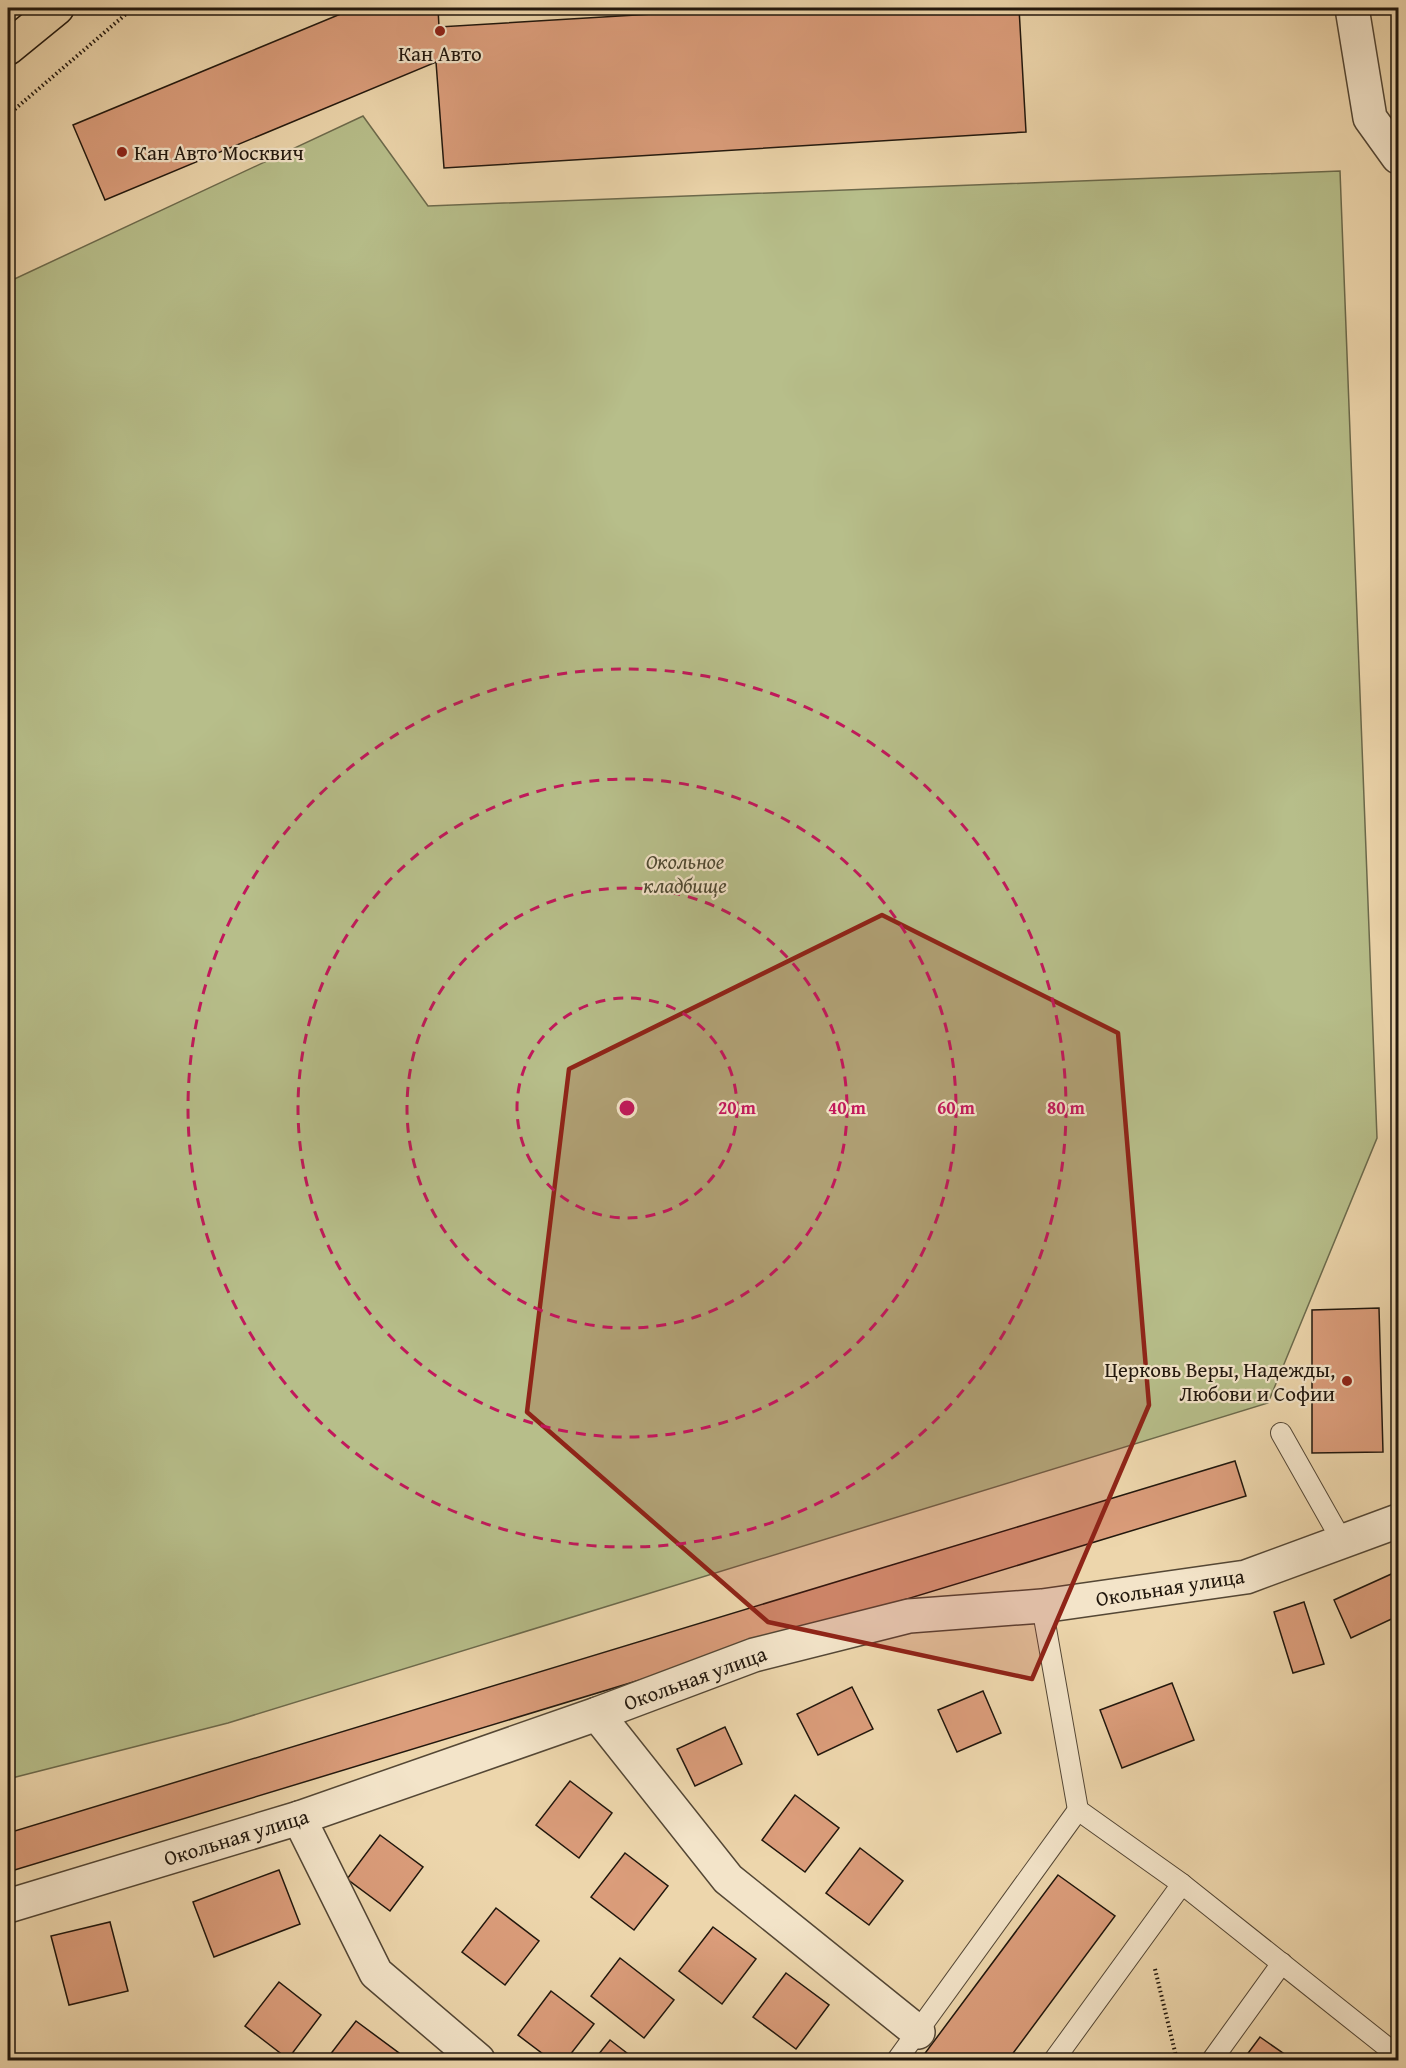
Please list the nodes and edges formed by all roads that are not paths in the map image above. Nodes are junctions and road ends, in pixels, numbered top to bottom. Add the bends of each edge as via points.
1 (57, 8) edge
2 (1352, 8) edge
3 (8, 48) edge
4 (1398, 155) edge
5 (1281, 1433) dead end
6 (1398, 1521) edge
7 (1342, 1541) junction
8 (1042, 1606) junction
9 (597, 1714) junction
10 (1078, 1810) junction
11 (299, 1818) junction
12 (1182, 1884) junction
13 (8, 1906) edge
14 (1282, 1963) junction
15 (918, 2032) junction
16 (1398, 2056) edge
17 (478, 2061) edge
18 (897, 2061) edge
19 (1054, 2061) edge
20 (1212, 2061) edge

1 - 3 main road
2 - 4 street via 1370,118
5 - 7 lane
6 - 7 street, Окольная улица
7 - 8 street, Окольная улица via 1246,1577
8 - 9 street, Окольная улица via 909,1616 754,1654
8 - 10 lane
9 - 11 street, Окольная улица
9 - 15 street via 728,1879
10 - 12 lane
10 - 15 lane
11 - 13 street, Окольная улица
11 - 17 street via 376,1973
12 - 14 lane
12 - 19 lane
14 - 16 lane
14 - 20 lane
15 - 18 lane

